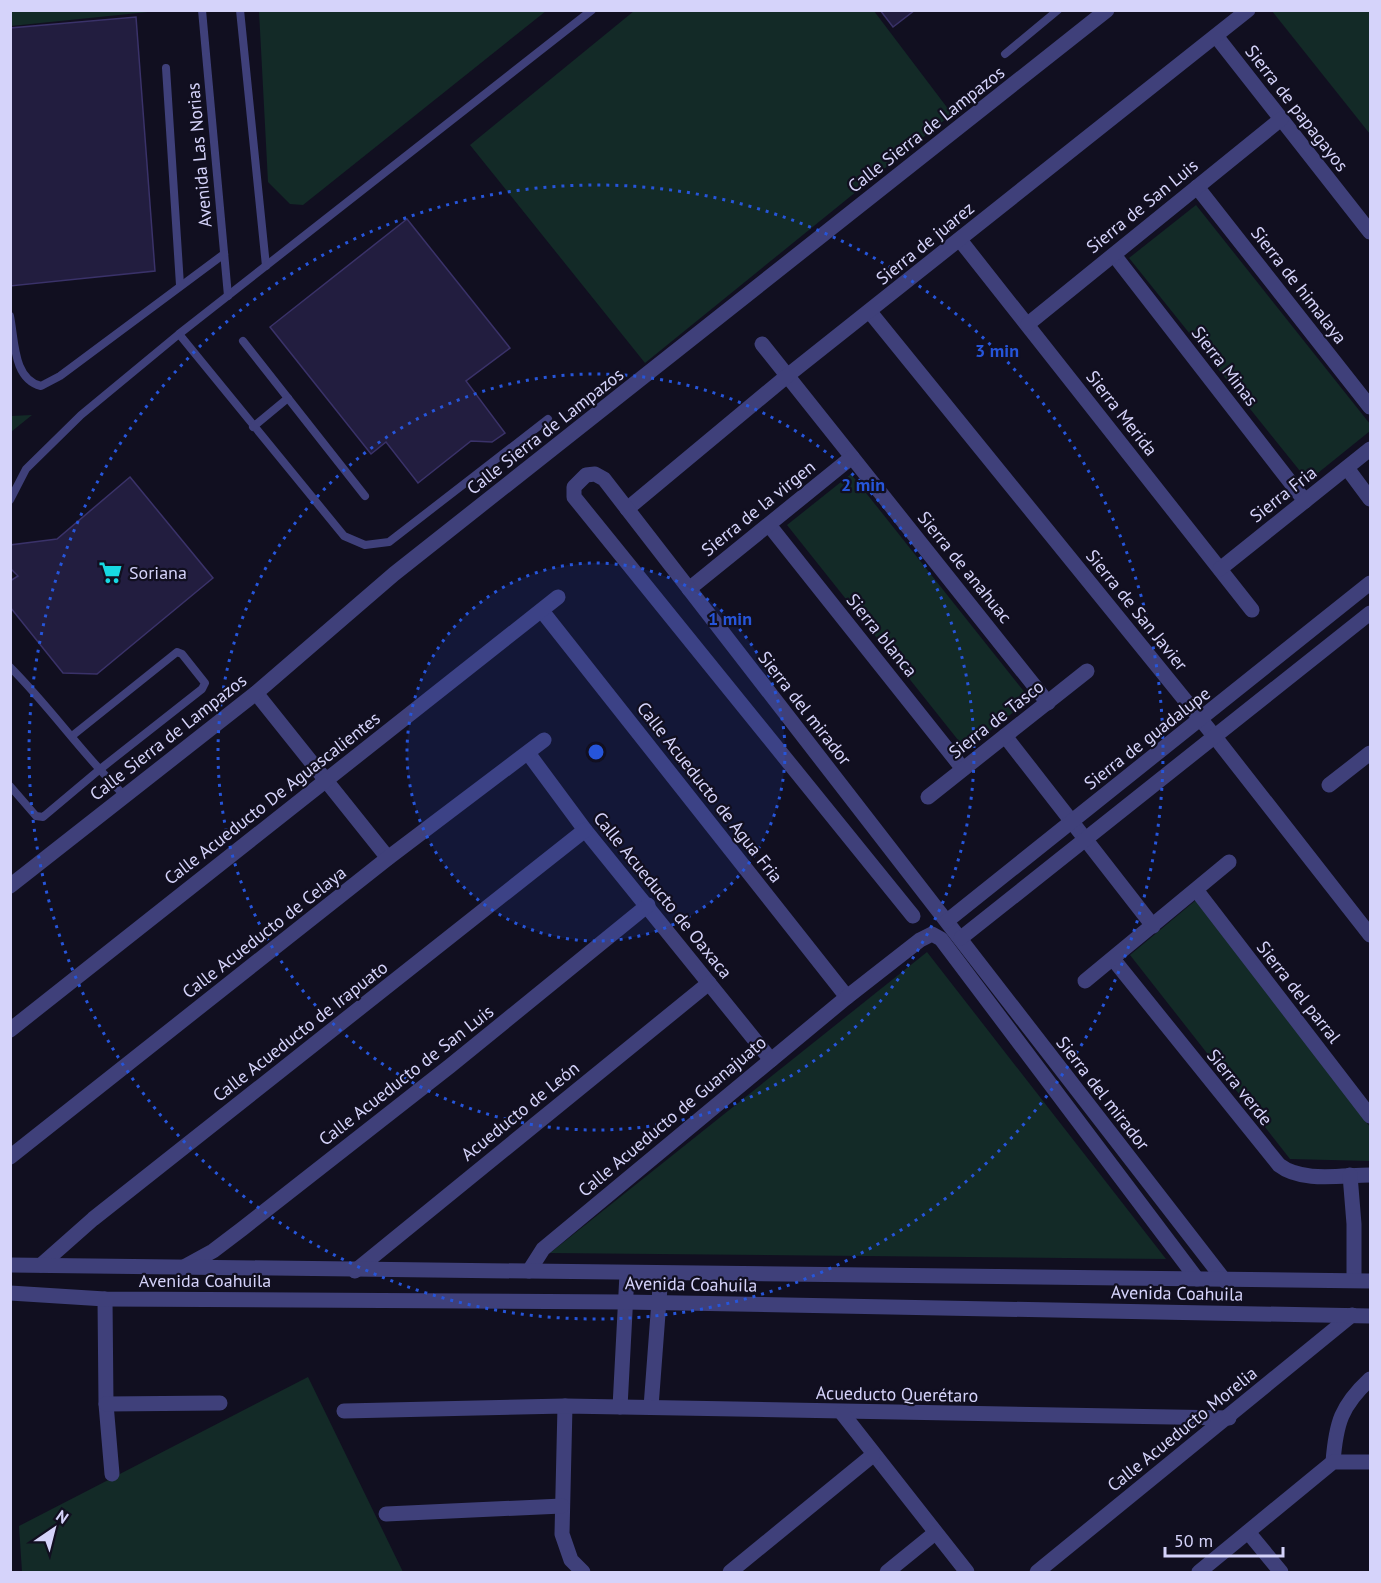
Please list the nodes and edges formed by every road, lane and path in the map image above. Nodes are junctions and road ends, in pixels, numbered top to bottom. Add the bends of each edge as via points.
1 (202, 10) edge
2 (240, 10) edge
3 (592, 10) edge
4 (1058, 10) edge
5 (1107, 10) edge
6 (1248, 10) edge
7 (1216, 36) junction
8 (1005, 54) dead end
9 (166, 68) dead end
10 (1281, 119) junction
11 (1197, 187) junction
12 (1371, 232) edge
13 (960, 240) junction
14 (224, 254) junction
15 (1114, 255) junction
16 (266, 266) junction
17 (180, 285) junction
18 (228, 296) junction
19 (870, 312) junction
20 (10, 316) edge
21 (1028, 324) junction
22 (179, 334) junction
23 (243, 341) dead end
24 (762, 344) dead end
25 (787, 376) junction
26 (288, 398) junction
27 (1371, 407) edge
28 (548, 419) dead end
29 (253, 428) junction
30 (1371, 448) edge
31 (852, 457) junction
32 (1347, 468) junction
33 (365, 496) dead end
34 (1371, 499) edge
35 (10, 500) edge
36 (1305, 501) junction
37 (627, 509) junction
38 (769, 525) junction
39 (1220, 569) junction
40 (1371, 584) edge
41 (689, 589) junction
42 (558, 597) dead end
43 (1252, 610) dead end
44 (542, 611) junction
45 (1371, 614) edge
46 (10, 667) edge
47 (1087, 671) dead end
48 (256, 693) junction
49 (1048, 703) junction
50 (1201, 721) junction
51 (72, 736) junction
52 (1005, 736) junction
53 (1215, 737) junction
54 (544, 740) dead end
55 (528, 753) junction
56 (818, 758) junction
57 (1369, 758) edge
58 (963, 769) junction
59 (99, 770) junction
60 (798, 771) junction
61 (327, 780) junction
62 (1329, 785) dead end
63 (10, 786) edge
64 (124, 795) junction
65 (928, 797) dead end
66 (1071, 821) junction
67 (585, 830) junction
68 (1086, 840) junction
69 (388, 858) junction
70 (1229, 862) dead end
71 (10, 886) edge
72 (1197, 891) junction
73 (648, 905) junction
74 (913, 916) dead end
75 (947, 921) junction
76 (1153, 926) junction
77 (932, 934) joint
78 (1371, 935) edge
79 (961, 938) junction
80 (1113, 959) junction
81 (1085, 981) dead end
82 (710, 983) junction
83 (847, 997) junction
84 (10, 1030) edge
85 (771, 1060) junction
86 (1371, 1116) edge
87 (10, 1157) edge
88 (1350, 1175) junction
89 (1371, 1175) edge
90 (10, 1265) edge
91 (41, 1265) junction
92 (182, 1268) junction
93 (355, 1271) junction
94 (529, 1271) junction
95 (627, 1274) junction
96 (661, 1274) junction
97 (1197, 1279) junction
98 (1354, 1280) junction
99 (1225, 1281) junction
100 (1371, 1281) edge
101 (10, 1293) edge
102 (105, 1299) junction
103 (625, 1302) junction
104 (659, 1303) junction
105 (1352, 1316) junction
106 (1371, 1316) edge
107 (1371, 1379) edge
108 (220, 1403) dead end
109 (106, 1404) junction
110 (565, 1406) junction
111 (620, 1407) junction
112 (651, 1407) junction
113 (344, 1412) dead end
114 (842, 1413) junction
115 (1229, 1418) junction
116 (873, 1455) junction
117 (1333, 1462) junction
118 (1371, 1462) edge
119 (112, 1474) dead end
120 (562, 1506) junction
121 (386, 1514) dead end
122 (1248, 1532) junction
123 (935, 1533) junction
124 (583, 1572) edge
125 (730, 1572) edge
126 (887, 1572) edge
127 (967, 1572) edge
128 (1037, 1572) edge
129 (1199, 1572) edge
130 (1281, 1572) edge

1 - 14 lane, Avenida Las Norias
2 - 16 lane
3 - 16 lane
4 - 8 lane
5 - 48 street, Calle Sierra de Lampazos via 394,574
6 - 7 street, Sierra de juarez
7 - 10 street, Sierra de papagayos
7 - 13 street, Sierra de juarez
9 - 17 lane
10 - 11 street, Sierra de San Luis
10 - 12 street, Sierra de papagayos
11 - 15 street, Sierra de San Luis
11 - 27 street, Sierra de himalaya
13 - 19 street, Sierra de juarez
13 - 21 street, Sierra Merida
14 - 17 lane
14 - 18 lane, Avenida Las Norias
15 - 21 street, Sierra de San Luis
15 - 36 street, Sierra Minas
16 - 18 lane
17 - 20 lane via 60,376 41,386 22,373
18 - 22 lane
19 - 25 street, Sierra de juarez
19 - 50 street, Sierra de San Javier
21 - 39 street, Sierra Merida
22 - 29 lane
22 - 35 lane via 48,445 26,469
23 - 26 lane
24 - 25 street, Sierra de anahuac
25 - 31 street, Sierra de anahuac
25 - 37 street, Sierra de juarez
26 - 29 lane
26 - 33 lane
28 - 29 lane via 389,542 378,545 354,542 344,536
30 - 32 street, Sierra Fria
31 - 38 street, Sierra de la virgen
31 - 49 street, Sierra de anahuac
32 - 34 street
32 - 36 street, Sierra Fria
36 - 39 street, Sierra Fria
37 - 41 street, Sierra del mirador
37 - 60 street, Sierra del mirador via 604,479 595,474 586,475 574,487 574,497
38 - 41 street, Sierra de la virgen
38 - 58 street, Sierra blanca
39 - 43 street, Sierra Merida
40 - 50 street, Sierra de guadalupe
41 - 56 street, Sierra del mirador
42 - 44 street, Calle Acueducto De Aguascalientes
44 - 61 street, Calle Acueducto De Aguascalientes
44 - 83 street, Calle Acueducto de Agua Fria
45 - 53 street
46 - 51 lane
47 - 49 street, Sierra de Tasco
48 - 61 street
48 - 64 street, Calle Sierra de Lampazos
49 - 52 street, Sierra de Tasco
50 - 53 street, Sierra de San Javier
50 - 66 street, Sierra de guadalupe
51 - 59 lane
51 - 59 lane via 177,652 183,654 204,683 202,689
52 - 58 street, Sierra de Tasco
52 - 66 street
53 - 68 street
53 - 78 street, Sierra de San Javier
54 - 55 street, Calle Acueducto de Celaya
55 - 67 street, Calle Acueducto de Oaxaca
55 - 69 street, Calle Acueducto de Celaya
56 - 60 street
56 - 75 street, Sierra del mirador
57 - 62 street
58 - 65 street, Sierra de Tasco
59 - 63 lane via 41,818
59 - 64 lane
60 - 74 street, Sierra del mirador
61 - 69 street
61 - 84 street, Calle Acueducto De Aguascalientes
64 - 71 street, Calle Sierra de Lampazos
66 - 68 street
66 - 75 street, Sierra de guadalupe
67 - 73 street, Calle Acueducto de Oaxaca
67 - 91 street, Calle Acueducto de Irapuato via 102,1212
68 - 76 street
68 - 79 street
69 - 87 street, Calle Acueducto de Celaya
70 - 72 street
72 - 76 street
72 - 86 street, Sierra del parral
73 - 82 street, Calle Acueducto de Oaxaca
73 - 92 street, Calle Acueducto de San Luis via 242,1229
75 - 79 street, Sierra del mirador
76 - 80 street
77 - 83 street, Calle Acueducto de Guanajuato
77 - 97 street, Sierra del mirador via 941,939
79 - 99 street, Sierra del mirador
80 - 81 street
80 - 88 street, Sierra verde via 1279,1165 1303,1176
82 - 85 street, Calle Acueducto de Oaxaca
82 - 93 street, Acueducto de León
83 - 85 street, Calle Acueducto de Guanajuato
85 - 94 street, Calle Acueducto de Guanajuato via 543,1249
88 - 89 street, Sierra verde
88 - 98 street
90 - 91 street, Avenida Coahuila
91 - 92 street, Avenida Coahuila
92 - 93 street, Avenida Coahuila
93 - 94 street, Avenida Coahuila
94 - 95 street, Avenida Coahuila
95 - 96 street, Avenida Coahuila
95 - 103 street
96 - 97 street, Avenida Coahuila
96 - 104 street
97 - 99 street, Avenida Coahuila
98 - 99 street, Avenida Coahuila
98 - 100 street, Avenida Coahuila
101 - 102 street, Avenida Coahuila
102 - 103 street, Avenida Coahuila
102 - 109 street
103 - 104 street, Avenida Coahuila
103 - 111 street
104 - 105 street, Avenida Coahuila
104 - 112 street
105 - 106 street, Avenida Coahuila
105 - 115 street, Calle Acueducto Morelia
107 - 117 street via 1343,1409
108 - 109 street
109 - 119 street
110 - 111 street, Acueducto Querétaro
110 - 113 street, Acueducto Querétaro
110 - 120 street
111 - 112 street, Acueducto Querétaro
112 - 114 street, Acueducto Querétaro
114 - 115 street, Acueducto Querétaro
114 - 116 street
115 - 128 street, Calle Acueducto Morelia
116 - 123 street
116 - 125 street
117 - 118 street
117 - 122 street
120 - 121 street
120 - 124 street via 566,1548
122 - 129 street
122 - 130 street
123 - 126 street
123 - 127 street

